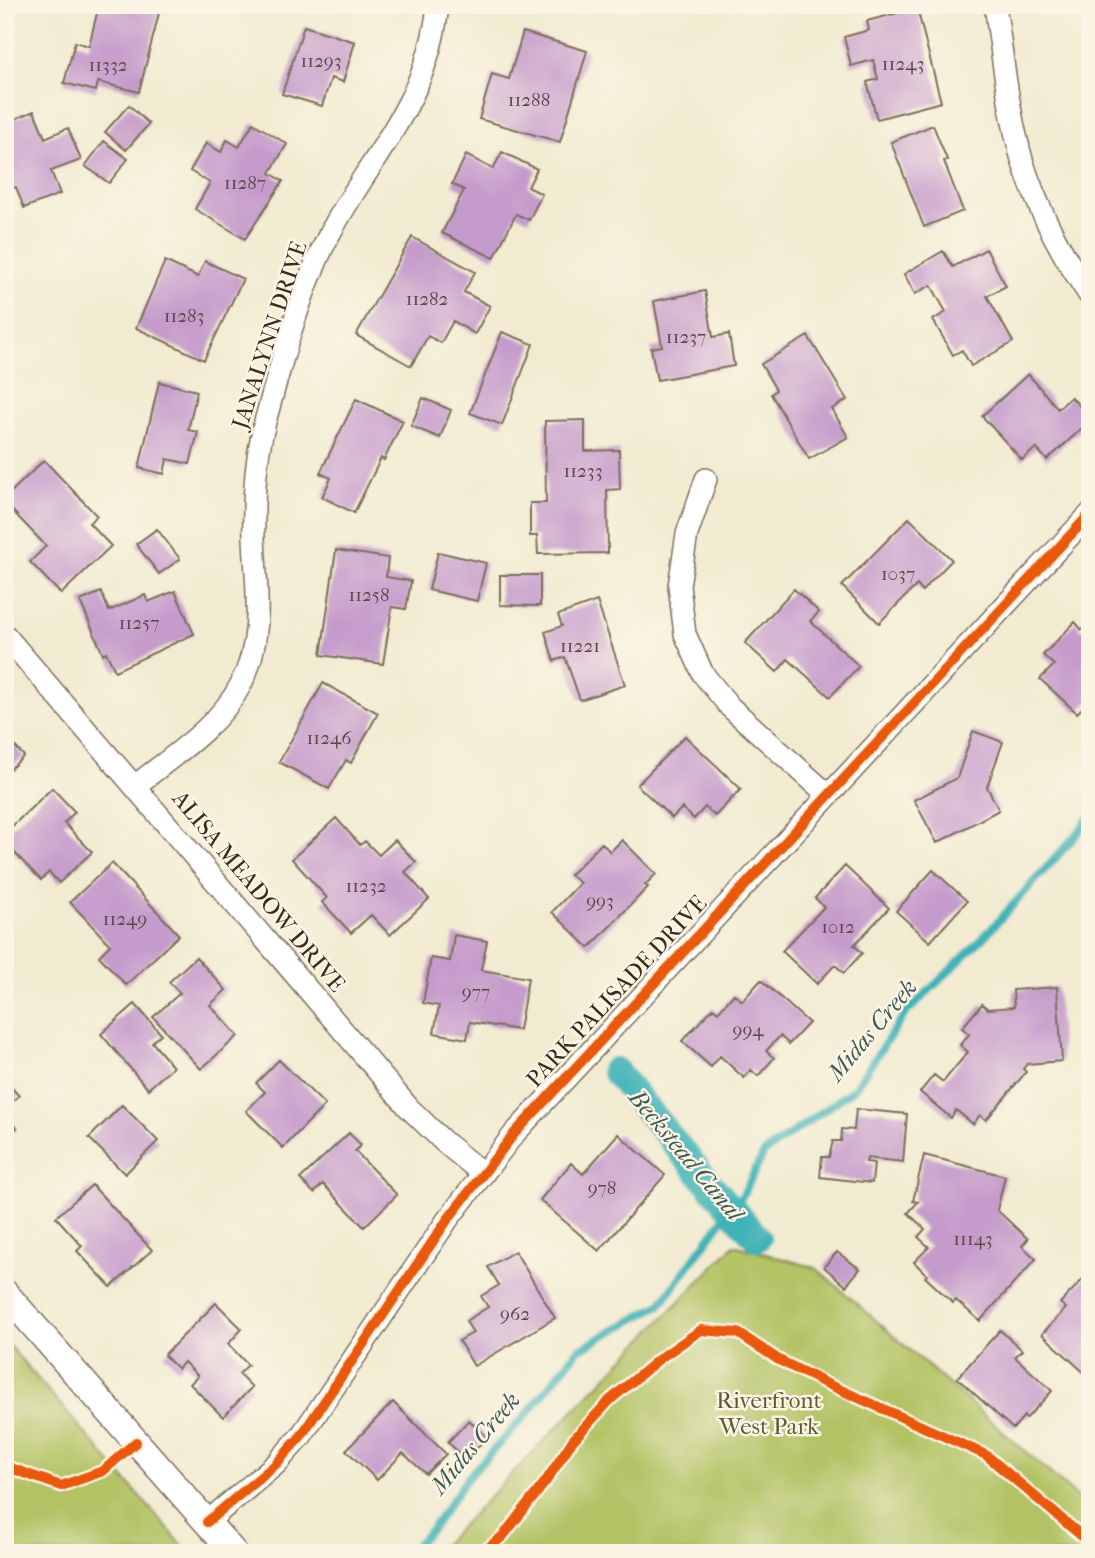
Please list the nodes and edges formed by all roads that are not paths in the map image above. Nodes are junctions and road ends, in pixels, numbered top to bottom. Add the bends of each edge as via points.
1 (439, 5) edge
2 (995, 5) edge
3 (1090, 296) edge
4 (706, 479) dead end
5 (1090, 514) edge
6 (5, 635) edge
7 (135, 786) junction
8 (828, 795) junction
9 (482, 1173) junction
10 (5, 1293) edge
11 (207, 1522) junction
12 (234, 1553) edge

1 - 7 street, JANALYNN DRIVE via 425,69 393,134 346,205 311,274 274,389 257,464 254,539 259,613 254,650 241,685 219,715
2 - 3 street via 1009,104 1024,164 1046,221
4 - 8 street via 687,534 679,586 685,634 703,674 730,707
5 - 8 street, PARK PALISADE DRIVE
6 - 7 street, ALISA MEADOW DRIVE
7 - 9 street, ALISA MEADOW DRIVE via 409,1108
8 - 9 street, PARK PALISADE DRIVE
9 - 11 street, PARK PALISADE DRIVE via 301,1436 276,1464
10 - 11 street
11 - 12 street

